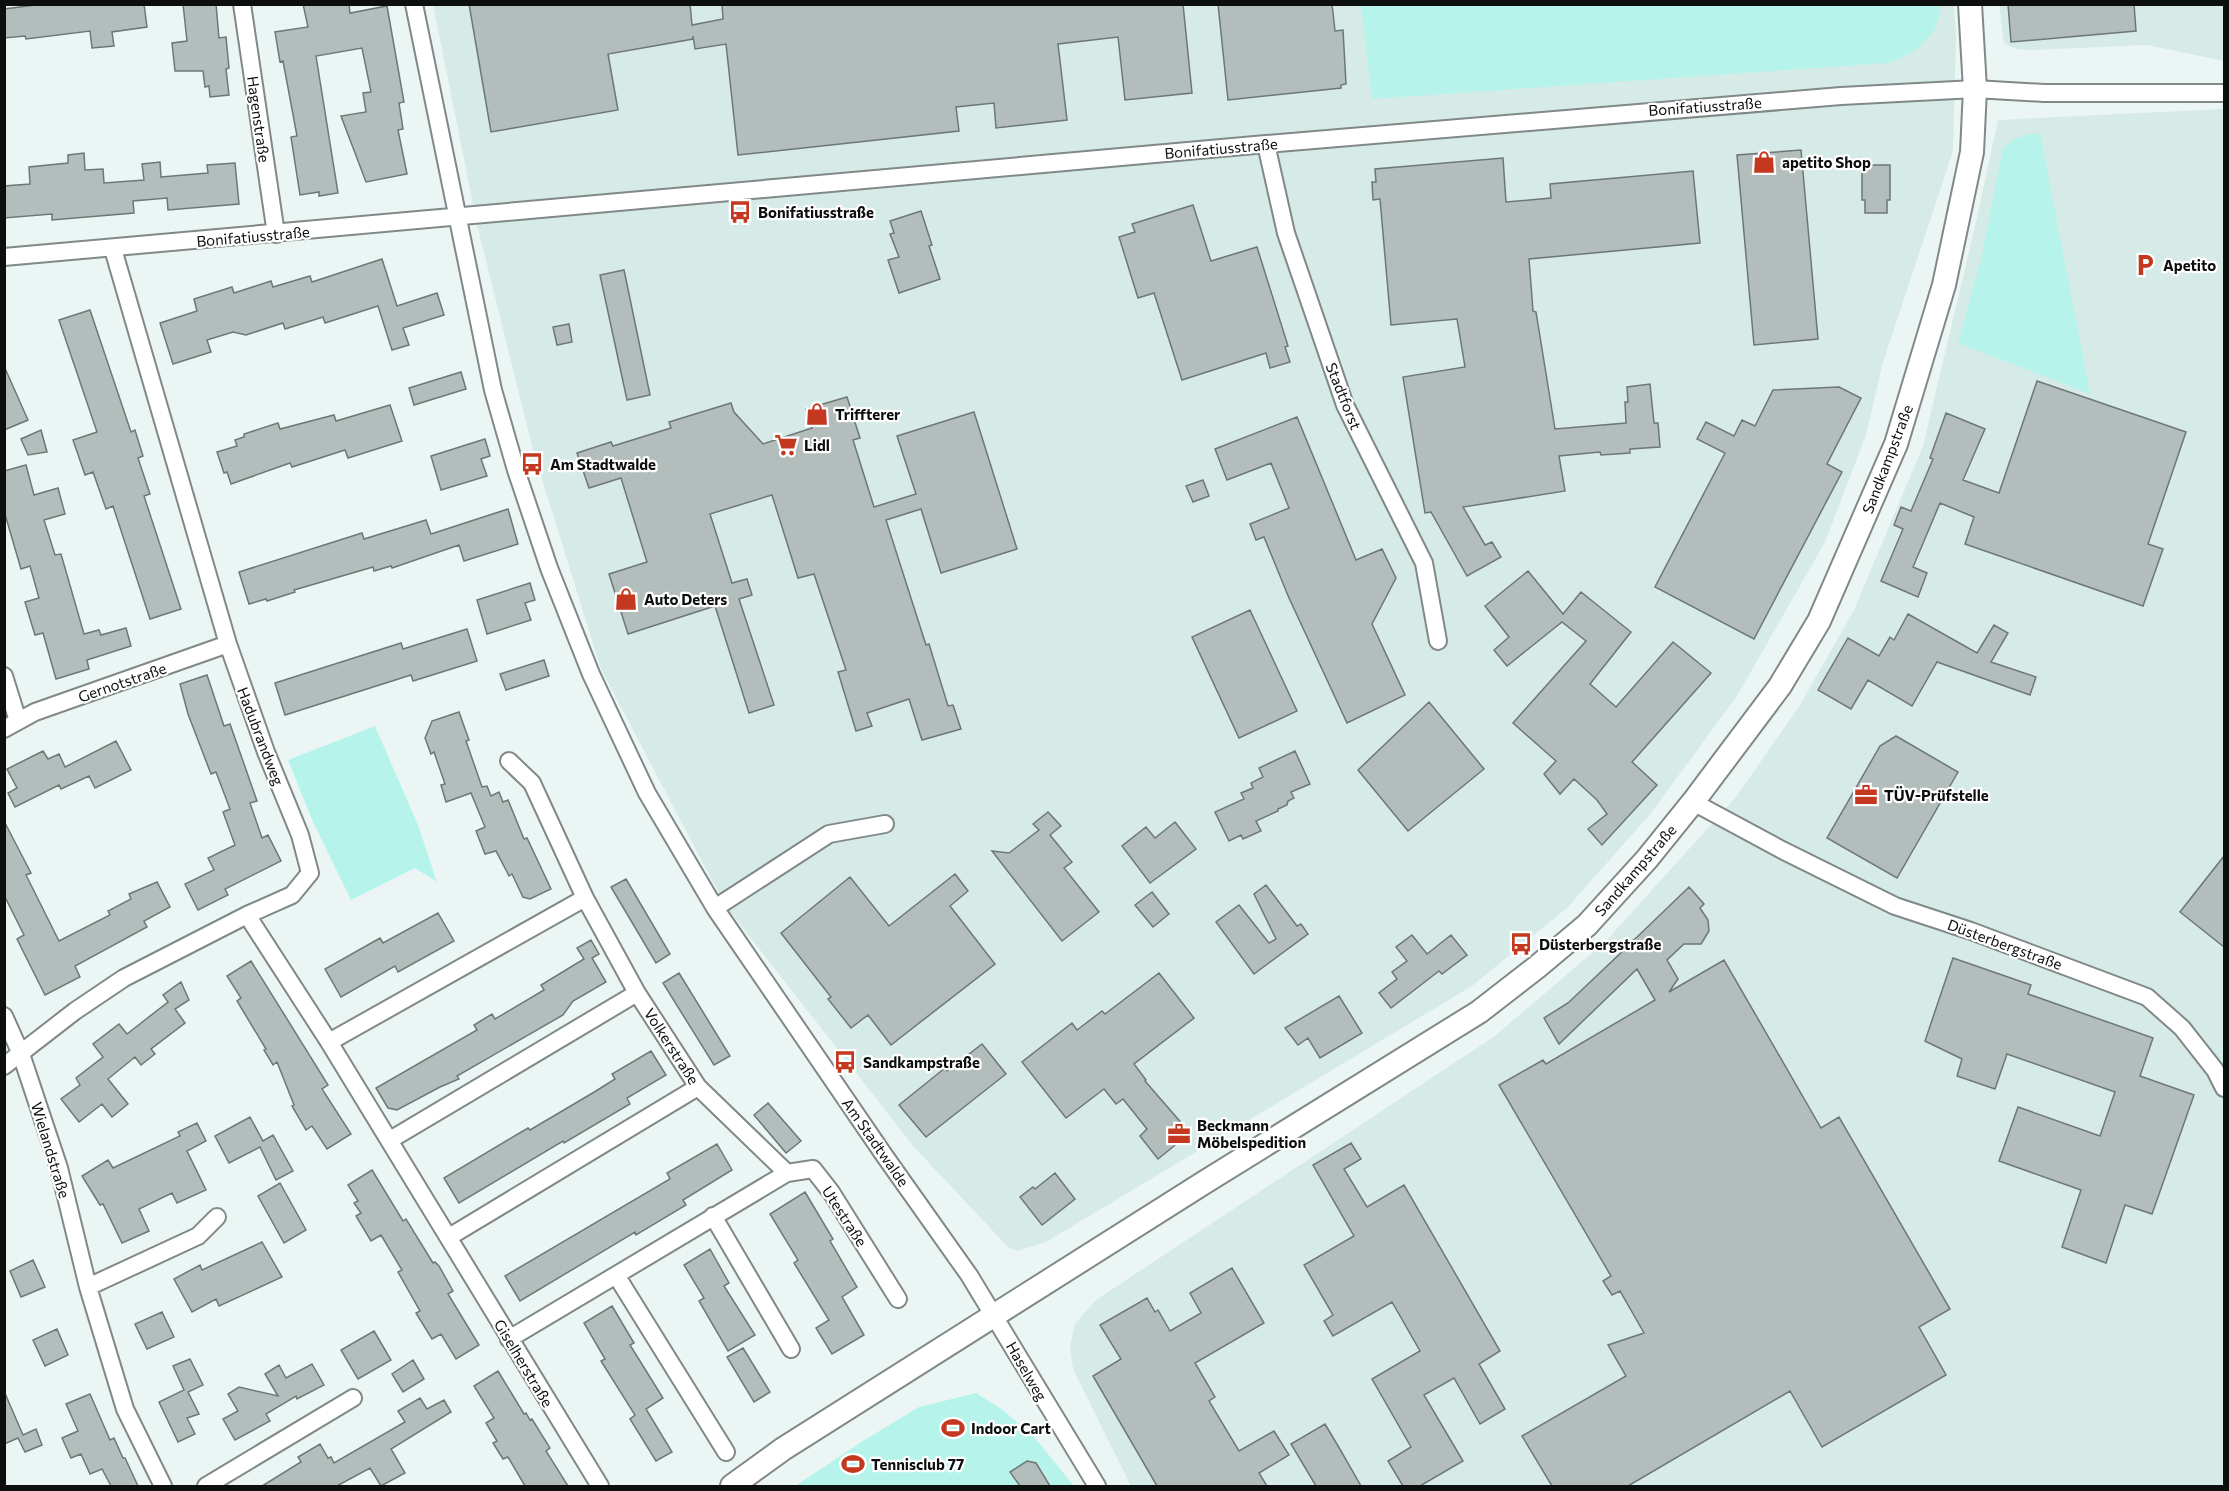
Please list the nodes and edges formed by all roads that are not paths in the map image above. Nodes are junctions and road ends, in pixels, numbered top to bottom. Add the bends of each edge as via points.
1 (242, 4) edge
2 (414, 4) edge
3 (1970, 4) edge
4 (1975, 89) junction
5 (2224, 93) edge
6 (1266, 144) junction
7 (457, 217) junction
8 (276, 234) junction
9 (113, 249) junction
10 (4, 257) edge
11 (1438, 641) dead end
12 (228, 644) junction
13 (4, 676) edge
14 (11, 725) edge
15 (509, 760) dead end
16 (1694, 802) junction
17 (885, 824) dead end
18 (585, 898) junction
19 (715, 908) junction
20 (247, 915) junction
21 (637, 993) junction
22 (4, 1016) edge
23 (329, 1041) junction
24 (21, 1054) junction
25 (4, 1066) edge
26 (698, 1087) junction
27 (2224, 1088) edge
28 (390, 1140) junction
29 (787, 1173) junction
30 (712, 1216) junction
31 (217, 1217) dead end
32 (449, 1237) junction
33 (616, 1275) junction
34 (88, 1287) junction
35 (898, 1299) dead end
36 (994, 1316) junction
37 (508, 1339) junction
38 (791, 1348) dead end
39 (353, 1398) dead end
40 (726, 1452) dead end
41 (163, 1486) edge
42 (206, 1486) edge
43 (600, 1486) edge
44 (732, 1486) edge
45 (1097, 1486) edge

1 - 8 street, Hagenstraße
2 - 7 street, Am Stadtwalde
3 - 4 street, Sandkampstraße
4 - 5 street, Bonifatiusstraße
4 - 6 street, Bonifatiusstraße via 1662,109
4 - 16 street, Sandkampstraße via 1972,152 1944,285 1896,444 1819,621 1780,686
6 - 7 street, Bonifatiusstraße
6 - 11 street, Stadtforst via 1286,233 1345,405 1424,563
7 - 8 street, Bonifatiusstraße
7 - 19 street, Am Stadtwalde via 493,390 549,568 591,674 647,793
8 - 9 street, Bonifatiusstraße
9 - 10 street, Bonifatiusstraße
9 - 12 street, Hadubrandweg
12 - 14 street, Gernotstraße via 35,712
12 - 20 street, Hadubrandweg via 300,835 310,873 292,895
13 - 14 street, Gernotstraße
15 - 18 street, Volkerstraße via 532,783
16 - 27 street, Düsterbergstraße via 1895,906 2147,997 2182,1028
16 - 36 street, Sandkampstraße via 1587,925 1479,1012
17 - 19 street via 829,834
18 - 21 street, Volkerstraße
18 - 23 street
19 - 36 street, Am Stadtwalde
20 - 23 street, Giselherstraße
20 - 24 street, Hadubrandweg via 124,978
21 - 26 street, Volkerstraße
21 - 28 street
22 - 24 street, Wielandstraße
23 - 28 street, Giselherstraße
24 - 25 street, Hadubrandweg
24 - 34 street, Wielandstraße via 59,1168
26 - 29 street, Volkerstraße
26 - 32 street
28 - 32 street, Giselherstraße
29 - 30 street, Utestraße
29 - 35 street, Utestraße via 813,1169
30 - 33 street, Utestraße
30 - 38 street
31 - 34 street via 198,1236
32 - 37 street, Giselherstraße
33 - 37 street, Utestraße
33 - 40 street
34 - 41 street, Wielandstraße via 125,1409
36 - 44 street, Sandkampstraße via 783,1449
36 - 45 street, Haselweg
37 - 43 street, Giselherstraße
39 - 42 street

